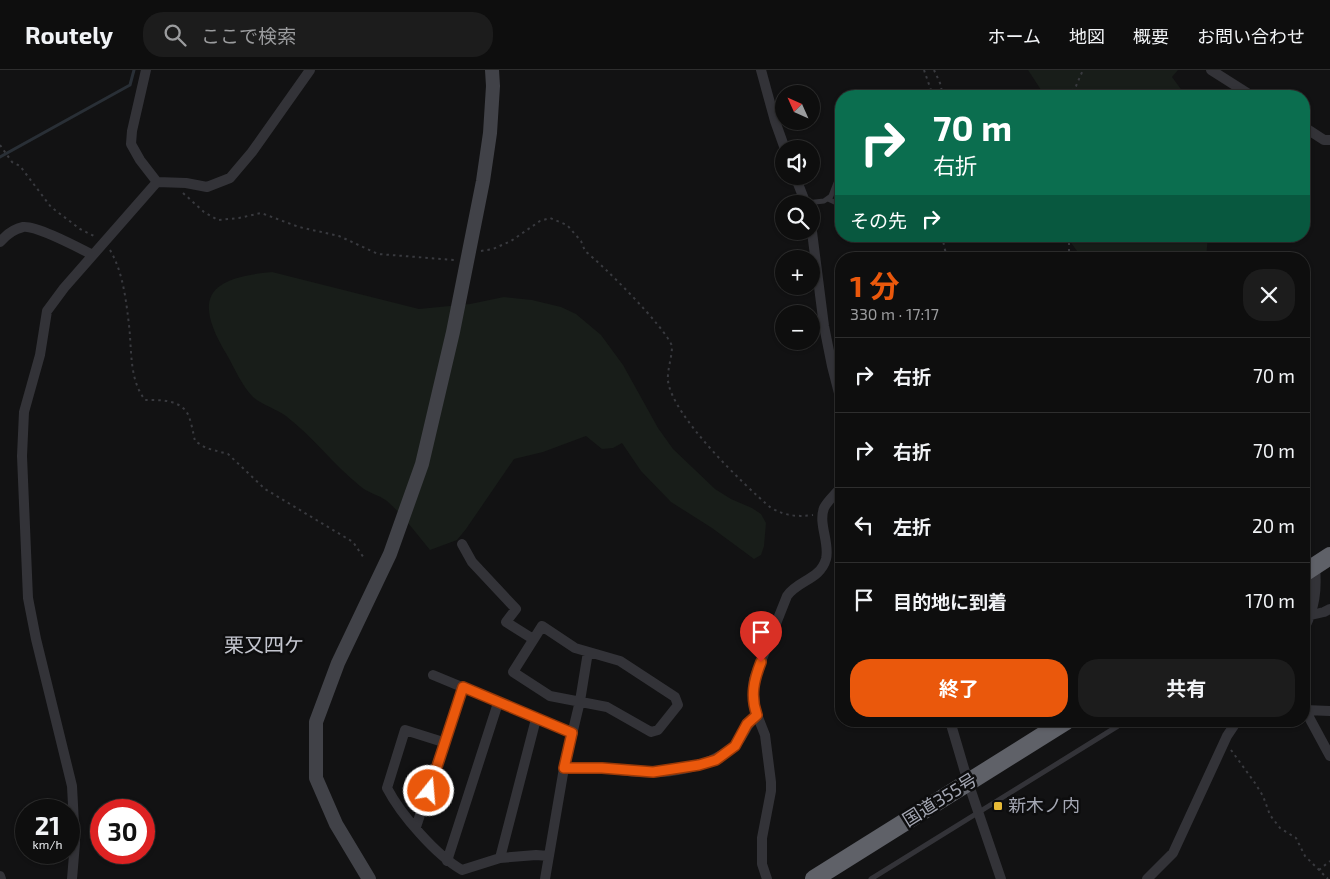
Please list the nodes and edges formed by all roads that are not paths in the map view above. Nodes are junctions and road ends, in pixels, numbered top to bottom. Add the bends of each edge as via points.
1 (146, 70) edge
2 (310, 70) edge
3 (492, 70) edge
4 (761, 70) edge
5 (1211, 70) edge
6 (1243, 90) edge
7 (1310, 131) edge
8 (782, 140) edge
9 (1330, 141) edge
10 (157, 182) junction
11 (835, 189) edge
12 (828, 199) junction
13 (820, 201) edge
14 (835, 202) edge
15 (813, 240) edge
16 (0, 242) edge
17 (93, 255) junction
18 (835, 378) edge
19 (835, 494) edge
20 (462, 544) dead end
21 (1330, 556) edge
22 (1310, 569) edge
23 (1310, 572) edge
24 (1330, 609) edge
25 (1310, 610) edge
26 (1310, 613) edge
27 (533, 639) junction
28 (588, 652) junction
29 (433, 674) dead end
30 (463, 687) junction
31 (580, 701) junction
32 (498, 703) junction
33 (1310, 709) edge
34 (1330, 711) edge
35 (757, 715) junction
36 (536, 718) junction
37 (1310, 718) edge
38 (952, 727) edge
39 (1056, 727) edge
40 (1116, 727) edge
41 (1233, 727) edge
42 (572, 733) junction
43 (443, 742) junction
44 (1330, 756) edge
45 (564, 768) junction
46 (968, 782) junction
47 (978, 812) junction
48 (416, 827) junction
49 (549, 856) junction
50 (500, 858) junction
51 (447, 861) junction
52 (72, 879) edge
53 (369, 879) edge
54 (545, 879) edge
55 (767, 879) edge
56 (814, 879) edge
57 (871, 879) edge
58 (1001, 879) edge
59 (1147, 879) edge

1 - 10 street via 131,144
2 - 10 street via 230,178 208,187
3 - 53 street via 490,133 483,181 422,464 390,554 338,663 316,722 316,778 336,824
4 - 8 street
5 - 6 street
7 - 9 street
10 - 17 street
11 - 12 lane
12 - 13 lane
12 - 14 lane
15 - 18 street via 824,326
16 - 17 street via 9,232 24,227 43,232
17 - 52 street via 47,311 40,356 24,412 22,456 30,606 72,786
19 - 35 street via 823,514 826,558 816,576 796,586 787,596 754,679 753,698
20 - 27 street via 472,562 516,609 506,622
21 - 22 highway
23 - 25 street via 1317,587 1315,604
24 - 26 street
27 - 28 street via 542,626 567,645
27 - 31 street via 513,672 550,696
28 - 31 street
28 - 31 street via 620,661 678,702 658,730 651,732 607,707
29 - 30 street
30 - 32 street
30 - 43 street
31 - 42 street
32 - 36 street
32 - 51 street
33 - 34 street
35 - 45 street via 747,724 735,746 716,760 699,765 653,772
35 - 55 street via 765,735 771,782 762,838 762,864
36 - 42 street
36 - 50 street
37 - 44 street
38 - 46 street
39 - 46 highway, 国道355号
40 - 47 lane
41 - 59 street via 1172,853
42 - 45 street
43 - 48 street
43 - 48 street via 405,730 387,788
45 - 49 street
46 - 47 street
46 - 56 highway, 国道355号
47 - 57 lane
47 - 58 street
48 - 51 street
49 - 50 street
49 - 54 street
50 - 51 street via 462,870

